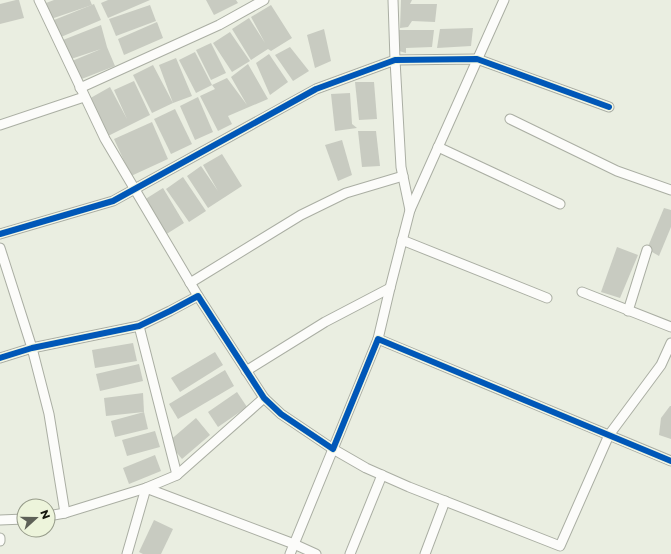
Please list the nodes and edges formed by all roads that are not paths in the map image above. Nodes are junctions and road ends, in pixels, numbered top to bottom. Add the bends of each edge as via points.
1 (39, 0) edge
2 (264, 0) edge
3 (394, 0) edge
4 (504, 0) edge
5 (477, 59) junction
6 (395, 60) junction
7 (82, 92) junction
8 (609, 107) dead end
9 (510, 118) dead end
10 (0, 125) edge
11 (438, 147) junction
12 (403, 176) junction
13 (134, 189) junction
14 (671, 190) edge
15 (560, 204) dead end
16 (410, 210) junction
17 (0, 234) edge
18 (402, 240) junction
19 (0, 248) edge
20 (647, 250) dead end
21 (190, 283) junction
22 (390, 288) junction
23 (582, 292) dead end
24 (198, 296) junction
25 (547, 298) dead end
26 (628, 311) junction
27 (139, 326) junction
28 (671, 327) edge
29 (378, 339) junction
30 (671, 343) edge
31 (32, 348) junction
32 (0, 358) edge
33 (246, 371) junction
34 (264, 398) junction
35 (609, 435) junction
36 (333, 449) junction
37 (671, 461) edge
38 (177, 475) junction
39 (382, 475) junction
40 (146, 488) junction
41 (445, 500) junction
42 (65, 513) junction
43 (56, 515) edge
44 (16, 519) edge
45 (0, 520) edge
46 (0, 538) edge
47 (0, 542) edge
48 (294, 544) junction
49 (558, 550) edge
50 (126, 554) edge
51 (290, 554) edge
52 (316, 554) edge
53 (350, 554) edge
54 (425, 554) edge

1 - 7 street
2 - 7 street via 219,25
3 - 6 street
4 - 5 street
5 - 6 street
5 - 8 street
5 - 11 street
6 - 12 street
6 - 13 street via 316,89
7 - 10 street
7 - 13 street via 104,140
9 - 14 street via 617,171
11 - 15 street
11 - 16 street
12 - 16 street
12 - 21 street via 346,193 300,215
13 - 17 street via 113,201
13 - 21 street
16 - 18 street
18 - 22 street
18 - 25 street
19 - 31 street
20 - 26 street
21 - 24 street
22 - 29 street
22 - 33 street via 325,322
23 - 26 street
24 - 27 street
24 - 33 street
26 - 28 street
27 - 31 street
27 - 38 street
29 - 35 street
29 - 36 street
30 - 35 street via 661,366
31 - 32 street
31 - 42 street via 49,414
33 - 34 street
34 - 36 street via 281,414
34 - 38 street
35 - 37 street
35 - 49 street
36 - 39 street
36 - 48 street
38 - 40 street
39 - 41 street
39 - 53 street
40 - 42 street
40 - 48 street
40 - 50 street
41 - 49 street
41 - 54 street
42 - 43 street
44 - 45 street
46 - 47 street
48 - 51 street
48 - 52 street

